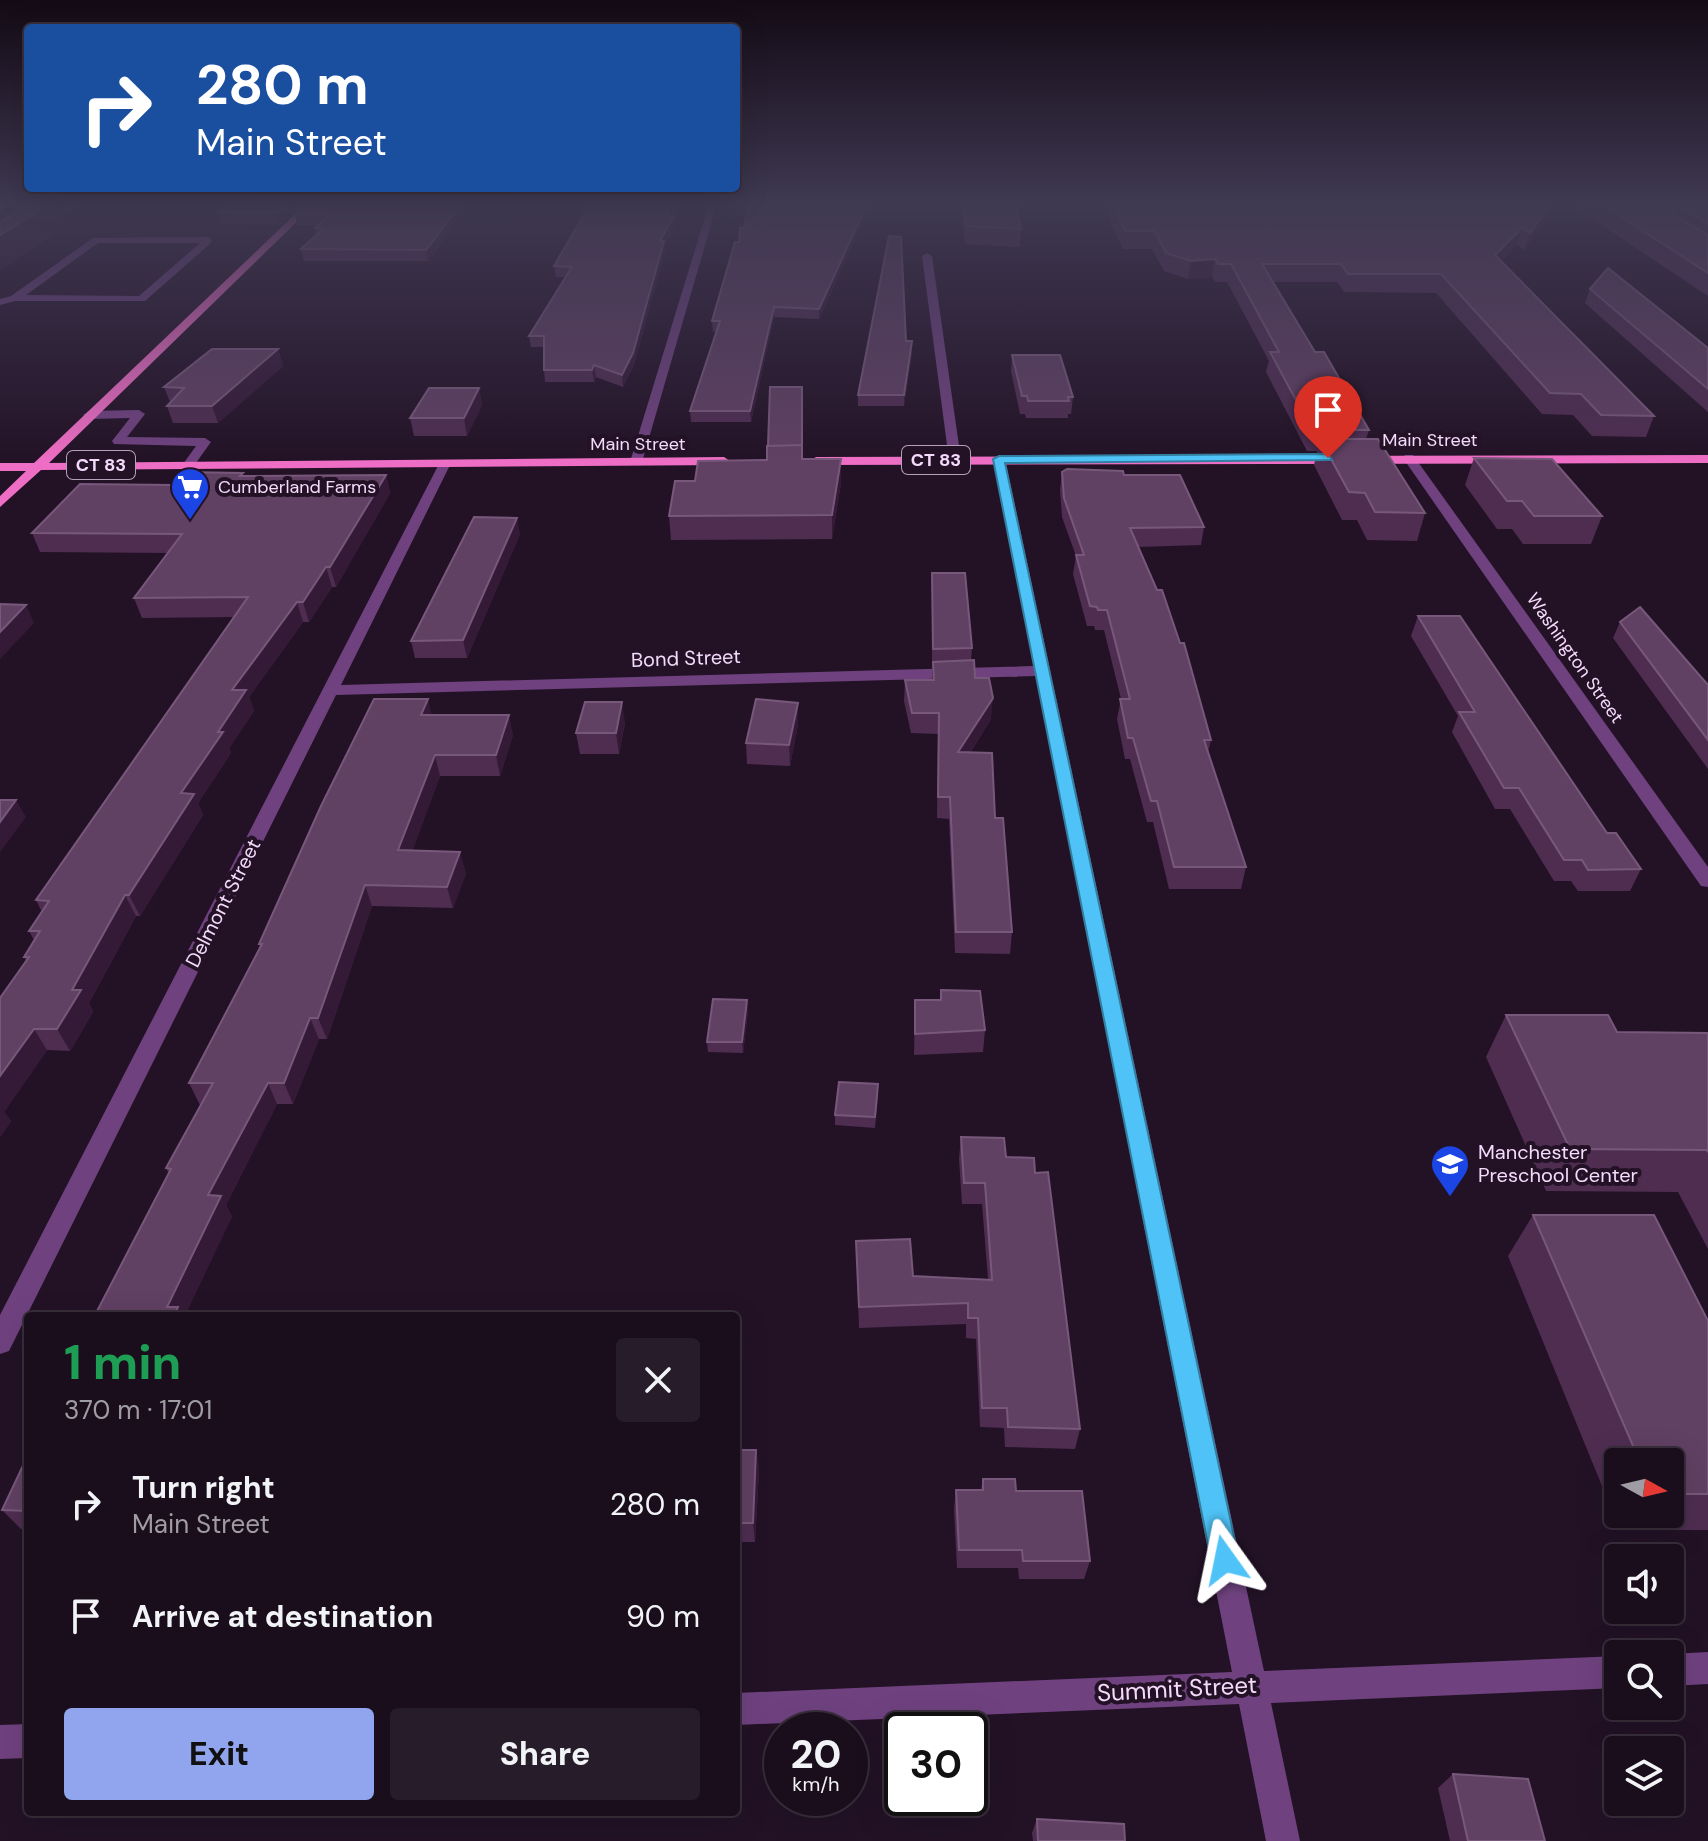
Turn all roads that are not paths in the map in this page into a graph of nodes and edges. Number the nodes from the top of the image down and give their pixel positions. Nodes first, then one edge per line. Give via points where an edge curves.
1 (26, 290) edge
2 (151, 290) edge
3 (221, 290) edge
4 (687, 290) edge
5 (932, 290) edge
6 (15, 298) junction
7 (0, 302) edge
8 (89, 415) junction
9 (1409, 458) junction
10 (999, 459) junction
11 (1708, 459) edge
12 (955, 460) junction
13 (746, 461) edge
14 (807, 461) edge
15 (636, 462) junction
16 (445, 463) junction
17 (189, 464) junction
18 (38, 466) junction
19 (0, 467) edge
20 (0, 503) edge
21 (1043, 671) junction
22 (330, 690) junction
23 (1708, 881) edge
24 (0, 1342) edge
25 (1708, 1668) edge
26 (1684, 1669) edge
27 (1604, 1672) edge
28 (1251, 1685) junction
29 (740, 1709) edge
30 (24, 1741) edge
31 (0, 1742) edge
32 (1283, 1841) edge

1 - 6 street
2 - 6 street via 141,299
3 - 8 main road
4 - 15 street
5 - 12 street
6 - 7 street
8 - 17 street via 139,414 118,441 205,442
8 - 18 main road
9 - 10 main road, Main Street / CT 83
9 - 11 main road, Main Street / CT 83
9 - 23 street, Washington Street
10 - 12 main road, Main Street / CT 83
10 - 21 street
12 - 14 main road, Main Street / CT 83
13 - 15 main road, Main Street / CT 83
15 - 16 main road, Main Street / CT 83
16 - 17 main road, Main Street / CT 83
16 - 22 street, Delmont Street
17 - 18 main road, Main Street / CT 83
18 - 19 main road, Main Street / CT 83
18 - 20 main road
21 - 22 street, Bond Street
21 - 28 street
22 - 24 street, Delmont Street
25 - 26 street
27 - 28 street, Summit Street
28 - 29 street, Summit Street
28 - 32 street
30 - 31 street

